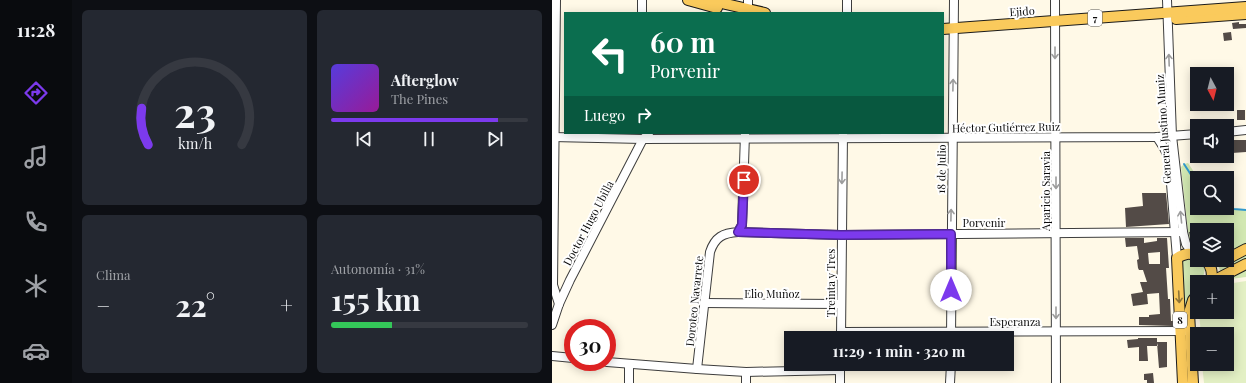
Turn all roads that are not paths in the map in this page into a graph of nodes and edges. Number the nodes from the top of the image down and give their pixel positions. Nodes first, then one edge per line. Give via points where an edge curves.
1 (556, 0) edge
2 (642, 0) edge
3 (688, 0) edge
4 (708, 0) edge
5 (847, 0) edge
6 (954, 0) edge
7 (1055, 0) edge
8 (1167, 0) edge
9 (1246, 6) edge
10 (749, 7) edge
11 (719, 8) edge
12 (642, 12) edge
13 (733, 12) edge
14 (762, 12) edge
15 (847, 12) edge
16 (1246, 14) edge
17 (1167, 16) junction
18 (1055, 24) junction
19 (944, 29) edge
20 (954, 31) junction
21 (944, 35) edge
22 (1246, 130) edge
23 (1234, 131) edge
24 (645, 135) edge
25 (1190, 135) edge
26 (745, 136) edge
27 (843, 136) edge
28 (1172, 136) junction
29 (553, 137) edge
30 (1056, 137) junction
31 (1157, 137) junction
32 (952, 138) junction
33 (738, 232) junction
34 (1178, 232) junction
35 (1056, 233) junction
36 (951, 234) junction
37 (841, 235) junction
38 (553, 245) edge
39 (1190, 249) edge
40 (1246, 249) edge
41 (1190, 254) edge
42 (1234, 255) edge
43 (1177, 258) junction
44 (1246, 264) edge
45 (1225, 275) edge
46 (558, 304) junction
47 (704, 304) junction
48 (841, 304) junction
49 (1190, 310) edge
50 (552, 325) edge
51 (841, 331) edge
52 (951, 331) edge
53 (1185, 331) junction
54 (1056, 332) junction
55 (1014, 333) edge
56 (552, 356) edge
57 (564, 357) edge
58 (616, 363) edge
59 (629, 364) junction
60 (698, 369) junction
61 (784, 370) edge
62 (840, 371) edge
63 (951, 371) edge
64 (746, 372) junction
65 (629, 383) edge
66 (746, 383) edge
67 (840, 383) edge
68 (950, 383) edge
69 (1056, 383) edge
70 (1183, 383) edge
71 (1192, 383) edge

1 - 29 street
2 - 12 street
3 - 11 main road
4 - 11 main road
5 - 15 street
6 - 20 street, 18 de Julio
7 - 18 street, Aparicio Saravia
8 - 17 street, General Justino Muniz
9 - 17 main road, Ejido / 7
10 - 11 main road
10 - 14 main road
11 - 13 main road
16 - 17 main road, Ejido / 7
17 - 18 main road, Ejido / 7
28 -> 17 street, General Justino Muniz
18 - 20 main road, Ejido / 7
18 -> 30 street, Aparicio Saravia
19 - 20 main road, Ejido / 7
20 - 21 main road, Ejido / 7
32 -> 20 street, 18 de Julio
22 - 23 street
24 - 26 street, Héctor Gutiérrez Ruiz
24 - 29 street, Héctor Gutiérrez Ruiz
24 - 46 street, Doctor Hugo Ubilla
25 - 28 street, Héctor Gutiérrez Ruiz
26 - 27 street, Héctor Gutiérrez Ruiz
26 - 33 street via 742,225
27 - 32 street, Héctor Gutiérrez Ruiz
27 -> 37 street, Treinta y Tres
28 - 31 street, Héctor Gutiérrez Ruiz
34 -> 28 street, General Justino Muniz
29 - 38 street
30 - 31 street, Héctor Gutiérrez Ruiz
30 - 32 street, Héctor Gutiérrez Ruiz
30 -> 35 street, Aparicio Saravia
31 - 34 street, General Justino Muniz via 1169,160
36 -> 32 street, 18 de Julio
33 - 37 street, Porvenir
33 - 47 street, Doroteo Navarrete via 726,233 712,246
34 - 35 street, Porvenir
34 - 39 street, General Justino Muniz
34 - 43 street, General Justino Muniz
35 - 36 street, Porvenir
35 -> 54 street, Aparicio Saravia
36 - 37 street, Porvenir
36 - 52 street, 18 de Julio
37 - 48 street, Treinta y Tres
38 - 46 street via 553,285
40 - 42 main road
41 - 43 main road via 1185,253
43 -> 53 main road, 8
44 - 45 main road
46 - 50 street, Doctor Hugo Ubilla
47 - 48 street, Elio Muñoz
47 - 60 street, Doroteo Navarrete
48 - 51 street, Treinta y Tres
49 - 53 main road, 8
53 - 54 street, Esperanza
53 - 70 main road, 8
53 - 71 main road, 8
54 - 55 street, Esperanza
54 - 69 street, Aparicio Saravia
56 - 57 street
58 - 59 street
59 - 60 street
59 - 65 street
60 - 64 street
61 - 64 street
62 - 67 street
63 - 68 street
64 - 66 street

